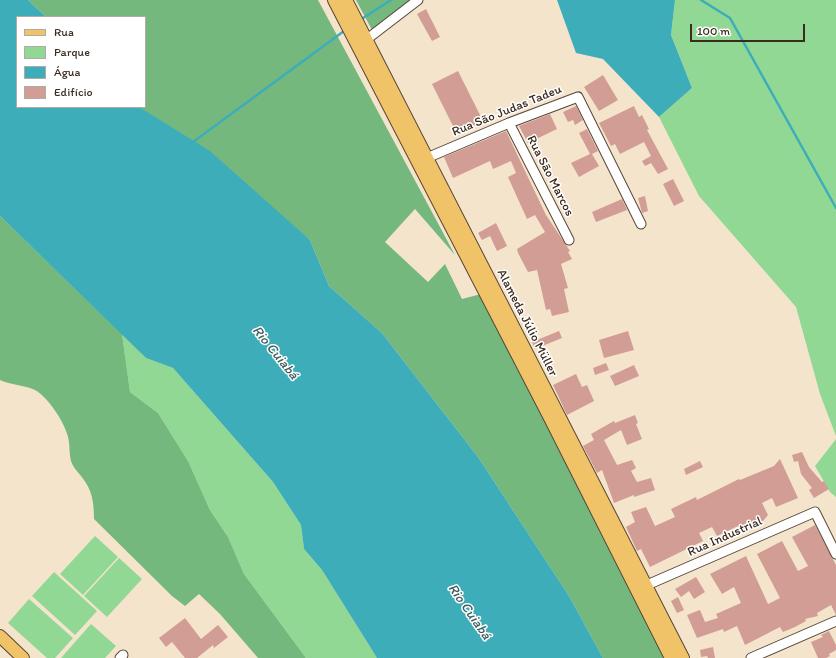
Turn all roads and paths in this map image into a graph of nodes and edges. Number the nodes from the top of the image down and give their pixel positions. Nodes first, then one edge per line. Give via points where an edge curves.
1 (334, 0) edge
2 (346, 0) edge
3 (418, 0) edge
4 (362, 43) junction
5 (509, 123) junction
6 (421, 160) junction
7 (641, 224) dead end
8 (569, 240) dead end
9 (836, 554) edge
10 (641, 588) junction
11 (835, 625) edge
12 (0, 636) edge
13 (18, 656) edge
14 (671, 658) edge
15 (683, 658) edge
16 (751, 658) edge

1 - 4 main road, Alameda Júlio Müller
2 - 4 main road, Alameda Júlio Müller
3 - 4 street
4 - 6 main road, Alameda Júlio Müller
5 - 6 street, Rua São Judas Tadeu
5 - 7 street, Rua São Judas Tadeu via 578,97
5 - 8 street, Rua São Marcos
6 - 10 main road, Alameda Júlio Müller via 469,238
9 - 10 street, Rua Industrial via 815,512
10 - 14 main road, Alameda Júlio Müller
10 - 15 main road, Alameda Júlio Müller
11 - 16 street
12 - 13 main road

